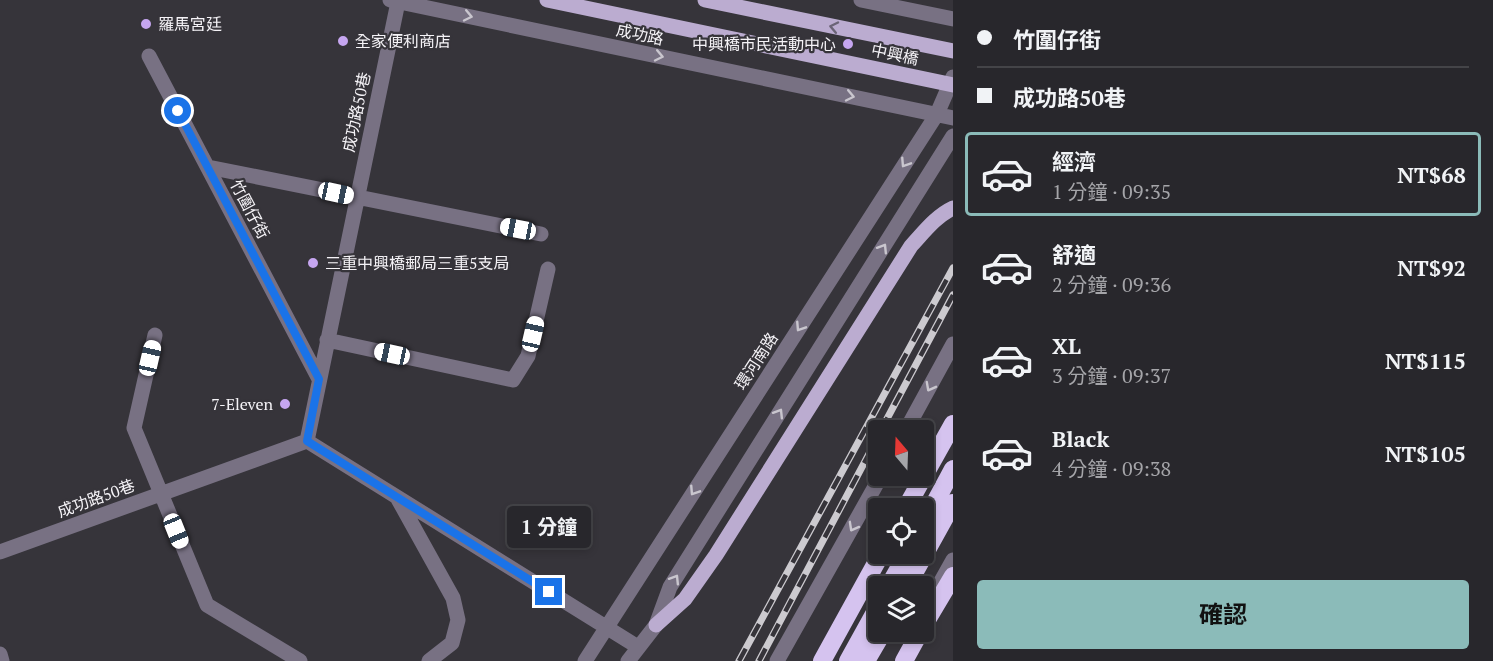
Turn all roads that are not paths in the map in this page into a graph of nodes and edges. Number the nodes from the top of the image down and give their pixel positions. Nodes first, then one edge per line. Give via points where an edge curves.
1 (547, 0) edge
2 (705, 0) edge
3 (861, 0) edge
4 (394, 1) edge
5 (953, 19) edge
6 (953, 51) edge
7 (149, 56) dead end
8 (953, 77) edge
9 (953, 85) edge
10 (937, 114) junction
11 (953, 118) edge
12 (953, 136) edge
13 (208, 167) junction
14 (357, 197) junction
15 (953, 208) edge
16 (541, 234) dead end
17 (548, 269) dead end
18 (155, 335) dead end
19 (327, 340) junction
20 (953, 344) edge
21 (319, 379) junction
22 (911, 420) edge
23 (953, 424) edge
24 (953, 440) edge
25 (307, 441) junction
26 (953, 469) edge
27 (875, 486) edge
28 (160, 494) junction
29 (397, 497) junction
30 (912, 498) edge
31 (912, 498) edge
32 (953, 503) edge
33 (934, 504) edge
34 (953, 514) edge
35 (0, 552) edge
36 (953, 560) edge
37 (875, 564) edge
38 (913, 576) edge
39 (919, 576) edge
40 (953, 576) edge
41 (934, 594) edge
42 (934, 608) edge
43 (656, 625) junction
44 (868, 625) edge
45 (606, 628) junction
46 (877, 642) edge
47 (885, 642) edge
48 (907, 642) edge
49 (914, 642) edge
50 (638, 647) junction
51 (0, 654) edge
52 (2, 661) edge
53 (300, 661) edge
54 (429, 661) edge
55 (585, 661) edge
56 (628, 661) edge
57 (777, 661) edge
58 (821, 661) edge
59 (848, 661) edge
60 (866, 661) edge
61 (875, 661) edge
62 (896, 661) edge
63 (904, 661) edge

1 - 9 main road, 中興橋, bridge
6 -> 2 main road, 中興橋
3 - 5 street
4 -> 10 street, 成功路
4 - 14 street, 成功路50巷
7 - 13 street, 竹圍仔街
8 - 10 street, 環河南路
10 - 11 street, 成功路
10 -> 45 street, 環河南路
43 -> 12 street via 670,586
13 - 14 street
13 - 21 street, 竹圍仔街
14 - 16 street
14 - 19 street, 成功路50巷
15 - 43 main road via 928,226 911,246 716,555 685,599
17 - 19 street via 528,356 513,380
18 - 28 street via 134,428
19 - 21 street, 成功路50巷
20 -> 22 street
21 - 25 street, 成功路50巷
23 - 30 highway, bridge
24 - 31 street via 938,450
25 - 28 street, 成功路50巷
25 - 29 street
26 - 33 highway
27 -> 57 street
28 - 35 street, 成功路50巷
28 - 53 street via 207,605
29 - 45 street
29 - 54 street via 453,598 458,620 452,643
32 - 38 highway
34 - 39 street
36 - 41 street
37 - 58 highway
40 - 42 highway
43 - 50 street
44 - 59 highway
45 - 50 street
45 - 55 street, 環河南路
46 - 60 highway
47 - 61 street
48 - 62 street
49 - 63 highway
50 - 56 street
51 - 52 street

